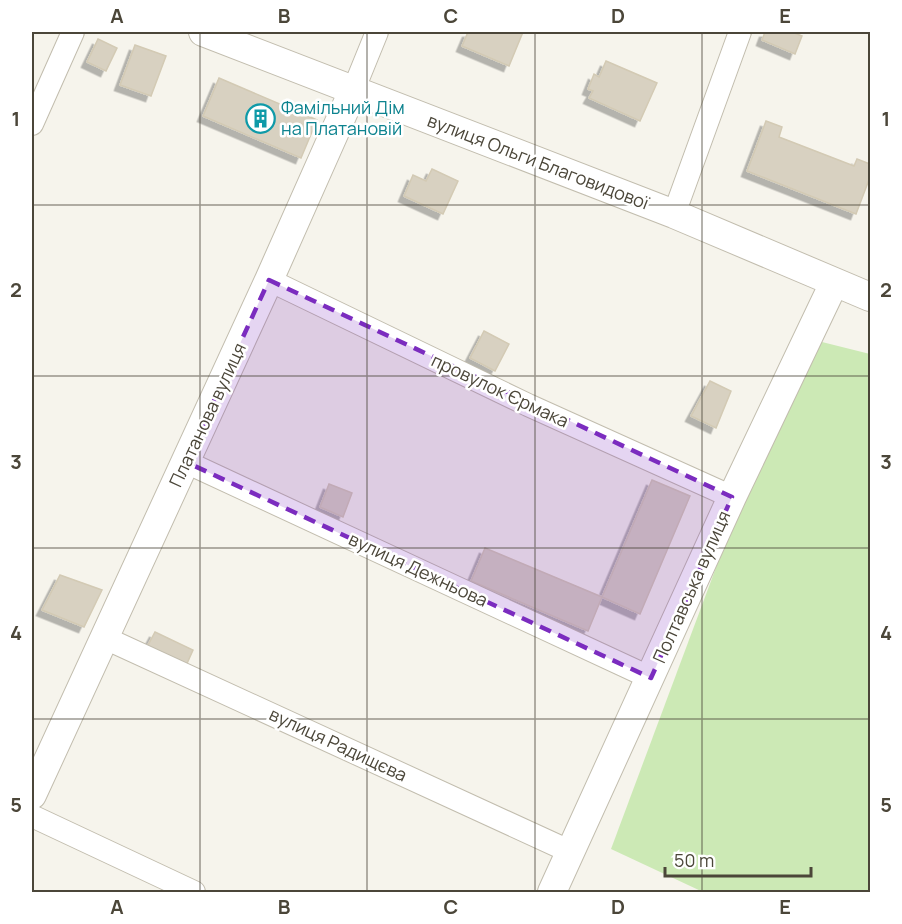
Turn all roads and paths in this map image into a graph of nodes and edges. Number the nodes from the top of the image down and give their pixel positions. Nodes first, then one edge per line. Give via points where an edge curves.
1 (73, 32) edge
2 (203, 32) edge
3 (377, 32) edge
4 (740, 32) edge
5 (353, 91) junction
6 (32, 124) edge
7 (674, 214) junction
8 (270, 280) junction
9 (834, 283) junction
10 (870, 297) edge
11 (186, 462) junction
12 (732, 497) junction
13 (105, 638) junction
14 (651, 678) junction
15 (32, 795) edge
16 (32, 816) edge
17 (571, 852) junction
18 (194, 892) edge
19 (552, 892) edge

1 - 6 street
2 - 5 street, вулиця Ольги Благовидової
3 - 5 street, Платанова вулиця
4 - 7 street
5 - 7 street, вулиця Ольги Благовидової
5 - 8 street, Платанова вулиця
7 - 9 street, вулиця Ольги Благовидової
8 - 11 street, Платанова вулиця
8 - 12 street, провулок Єрмака via 528,405
9 - 10 street, вулиця Ольги Благовидової
9 - 12 street, Полтавська вулиця
11 - 13 street, Платанова вулиця
11 - 14 street, вулиця Дежньова
12 - 14 street, Полтавська вулиця
13 - 15 street, Платанова вулиця
13 - 17 street, вулиця Радищєва
14 - 17 street, Полтавська вулиця
16 - 18 street
17 - 19 street, Полтавська вулиця

